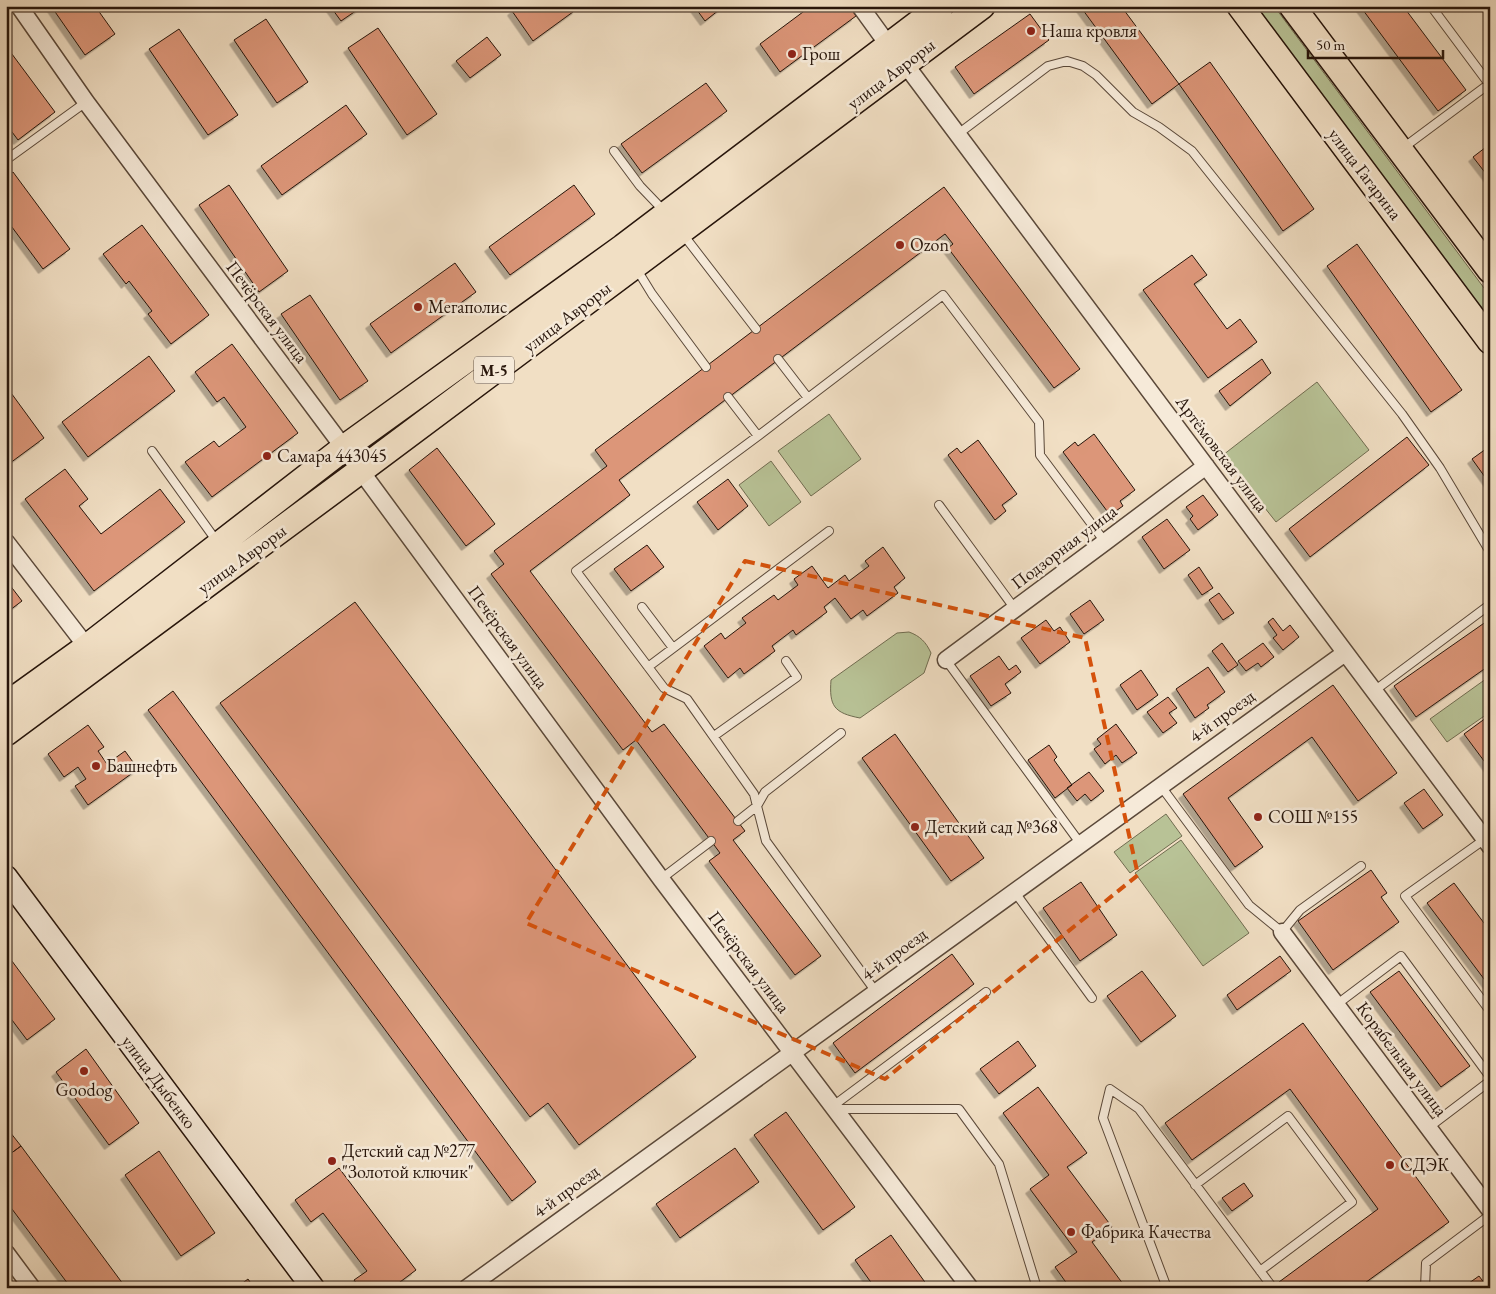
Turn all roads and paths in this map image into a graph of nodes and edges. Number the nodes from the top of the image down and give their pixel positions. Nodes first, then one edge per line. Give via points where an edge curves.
1 (19, 6) edge
2 (860, 6) edge
3 (941, 6) edge
4 (982, 6) edge
5 (1240, 6) edge
6 (1292, 6) edge
7 (1431, 6) edge
8 (897, 55) junction
9 (1489, 85) edge
10 (86, 102) junction
11 (958, 134) junction
12 (1400, 150) junction
13 (614, 151) dead end
14 (6, 160) edge
15 (674, 223) junction
16 (634, 266) junction
17 (1490, 270) edge
18 (756, 329) dead end
19 (1490, 341) edge
20 (778, 359) dead end
21 (706, 367) dead end
22 (728, 397) dead end
23 (808, 398) junction
24 (758, 436) junction
25 (344, 448) junction
26 (152, 451) dead end
27 (1206, 466) junction
28 (360, 471) junction
29 (939, 504) dead end
30 (829, 531) dead end
31 (6, 542) edge
32 (1105, 542) junction
33 (220, 544) junction
34 (1490, 552) edge
35 (1490, 602) edge
36 (642, 607) dead end
37 (1015, 609) junction
38 (87, 647) junction
39 (673, 648) junction
40 (1346, 653) junction
41 (946, 660) joint
42 (786, 661) dead end
43 (648, 667) junction
44 (1374, 691) junction
45 (6, 705) edge
46 (6, 733) edge
47 (841, 733) dead end
48 (714, 736) junction
49 (1160, 785) junction
50 (757, 806) junction
51 (738, 821) dead end
52 (711, 841) dead end
53 (1487, 842) edge
54 (1080, 843) junction
55 (1361, 866) dead end
56 (6, 877) edge
57 (661, 879) junction
58 (1014, 891) junction
59 (1282, 932) junction
60 (876, 992) junction
61 (986, 992) dead end
62 (1092, 998) dead end
63 (1336, 1005) junction
64 (1490, 1011) edge
65 (792, 1053) junction
66 (1490, 1077) edge
67 (1490, 1082) edge
68 (834, 1108) junction
69 (1428, 1128) junction
70 (1195, 1185) junction
71 (1490, 1210) edge
72 (1490, 1216) edge
73 (6, 1253) edge
74 (1260, 1271) junction
75 (32, 1288) edge
76 (312, 1288) edge
77 (467, 1288) edge
78 (970, 1288) edge
79 (1037, 1288) edge
80 (1167, 1288) edge
81 (1274, 1288) edge
82 (1425, 1288) edge

1 - 10 street, Печёрская улица
2 - 8 street
3 - 8 main road, улица Авроры / М-5
4 - 8 main road, улица Авроры / М-5
5 - 19 main road, улица Гагарина
6 - 12 main road
7 - 9 lane
8 - 11 street, Артёмовская улица
8 - 15 main road, улица Авроры / М-5
9 - 12 lane
10 - 14 lane
10 - 25 street, Печёрская улица
11 - 27 street, Артёмовская улица
11 - 34 lane via 1048,66 1067,61 1096,75 1133,112 1192,151 1402,414 1440,468
12 - 17 main road
13 - 15 lane
15 - 16 main road, улица Авроры / М-5
15 - 18 lane
15 - 25 main road, улица Авроры / М-5
16 - 21 lane
16 - 28 main road, улица Авроры / М-5
20 - 23 lane
22 - 24 lane
23 - 24 lane
23 - 32 lane via 943,295 1040,422 1040,455
24 - 43 lane via 576,571
25 - 28 street, Печёрская улица
25 - 33 main road, улица Авроры / М-5
26 - 33 lane
27 - 32 street, Подзорная улица
27 - 40 street, Артёмовская улица
28 - 46 main road, улица Авроры / М-5
28 - 57 street, Печёрская улица
29 - 37 lane
30 - 39 lane
31 - 38 street
32 - 37 street, Подзорная улица
33 - 38 main road, улица Авроры / М-5
35 - 44 lane
36 - 39 lane
37 - 41 street, Подзорная улица
38 - 45 main road, улица Авроры / М-5
39 - 43 lane
40 - 44 street, Артёмовская улица
40 - 49 street, 4-й проезд
41 - 54 lane
42 - 48 lane via 797,677
43 - 48 lane via 664,688 687,699
44 - 53 street, Артёмовская улица
47 - 50 lane via 766,792
48 - 50 lane via 754,794
49 - 54 street, 4-й проезд
49 - 59 lane via 1249,905
50 - 51 lane
50 - 60 lane via 766,841
52 - 57 lane
53 - 64 lane via 1405,896
54 - 58 street, 4-й проезд
55 - 59 lane via 1300,910
56 - 76 main road, улица Дыбенко
57 - 65 street, Печёрская улица
58 - 60 street, 4-й проезд
58 - 62 lane
59 - 63 street, Корабельная улица
60 - 65 street, 4-й проезд
61 - 68 lane
63 - 66 lane via 1400,956
63 - 69 street, Корабельная улица
65 - 68 street, Печёрская улица
65 - 77 street, 4-й проезд
67 - 69 lane
68 - 78 street, Печёрская улица
68 - 79 lane via 959,1109 999,1164
69 - 71 street, Корабельная улица
70 - 74 lane
70 - 74 lane via 1288,1116 1352,1202
70 - 80 lane via 1138,1109 1110,1090 1103,1118
72 - 82 lane via 1426,1263
73 - 75 street
74 - 81 lane

